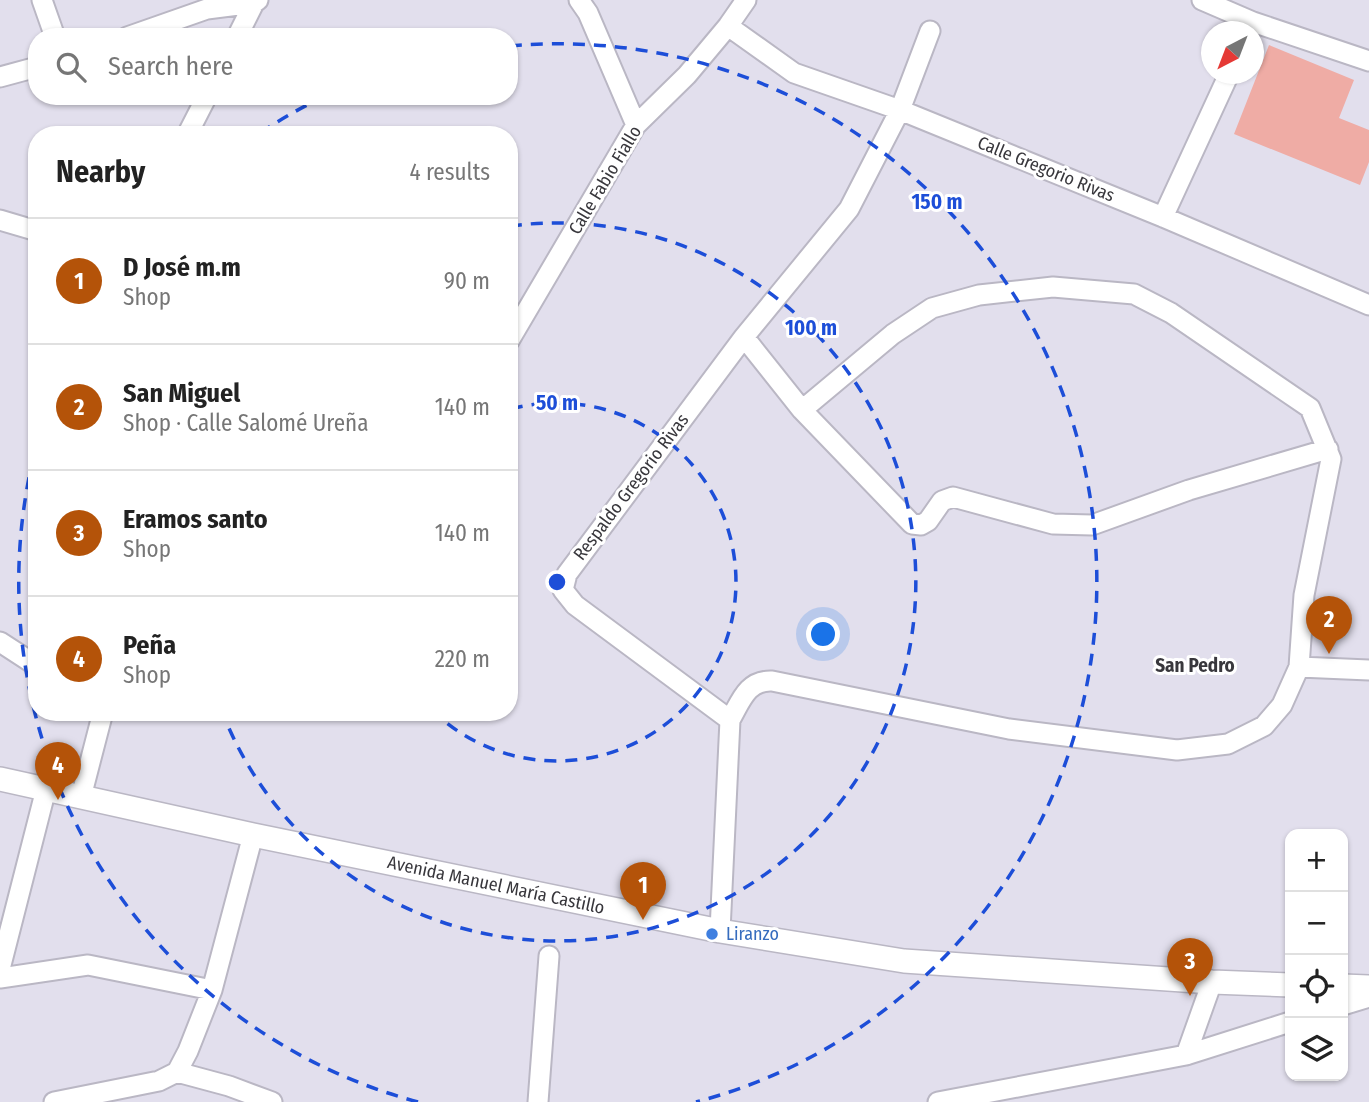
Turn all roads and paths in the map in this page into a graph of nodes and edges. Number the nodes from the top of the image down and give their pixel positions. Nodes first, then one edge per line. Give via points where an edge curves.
1 (42, 0) edge
2 (579, 0) edge
3 (746, 0) edge
4 (1202, 0) edge
5 (256, 1) edge
6 (202, 5) edge
7 (1240, 21) edge
8 (728, 26) junction
9 (52, 28) edge
10 (148, 28) edge
11 (242, 28) edge
12 (930, 31) dead end
13 (1264, 31) edge
14 (1369, 61) edge
15 (28, 69) edge
16 (0, 77) edge
17 (1224, 84) edge
18 (202, 105) edge
19 (900, 110) junction
20 (636, 125) junction
21 (192, 126) edge
22 (1163, 217) junction
23 (0, 220) edge
24 (28, 228) edge
25 (1369, 305) edge
26 (518, 326) edge
27 (744, 337) junction
28 (802, 410) junction
29 (1328, 449) junction
30 (0, 642) edge
31 (28, 660) edge
32 (1299, 667) junction
33 (1369, 670) edge
34 (730, 720) junction
35 (101, 721) edge
36 (0, 779) edge
37 (47, 789) junction
38 (81, 797) junction
39 (253, 835) junction
40 (720, 931) junction
41 (549, 956) dead end
42 (0, 969) edge
43 (0, 978) edge
44 (1212, 982) junction
45 (1285, 985) edge
46 (1348, 986) edge
47 (1369, 987) edge
48 (212, 990) junction
49 (1369, 997) edge
50 (1348, 1003) edge
51 (1285, 1024) edge
52 (1186, 1055) junction
53 (177, 1072) junction
54 (54, 1102) edge
55 (272, 1102) edge
56 (538, 1102) edge
57 (938, 1102) edge

1 - 9 street
2 - 20 street
3 - 8 street, Calle Fabio Fiallo
4 - 7 street
5 - 6 street
5 - 11 street
6 - 10 street
8 - 19 street, Calle Gregorio Rivas via 794,73
8 - 20 street, Calle Fabio Fiallo
12 - 19 street, Respaldo Gregorio Rivas
13 - 14 street
15 - 16 street
17 - 22 street
18 - 21 street
19 - 22 street, Calle Gregorio Rivas
19 - 27 street, Respaldo Gregorio Rivas via 849,209
20 - 26 street, Calle Fabio Fiallo
22 - 25 street, Calle Gregorio Rivas
23 - 24 street
27 - 28 street
27 - 34 street, Respaldo Gregorio Rivas via 567,574 563,590 575,606
28 - 29 street via 912,524 921,525 953,497 1053,524 1092,525 1189,490
28 - 29 street via 892,334 932,308 979,295 1053,286 1134,294 1171,313 1310,408
29 - 32 street via 1331,459 1304,594
30 - 31 street
32 - 33 street
32 - 34 street via 1282,705 1264,726 1228,744 1177,750 1009,729 772,681 749,688
34 - 40 street
35 - 38 street
36 - 37 street, Avenida Manuel María Castillo
37 - 38 street, Avenida Manuel María Castillo
37 - 42 street
38 - 39 street, Avenida Manuel María Castillo
39 - 40 street, Avenida Manuel María Castillo
39 - 48 street
40 - 44 street, Avenida Manuel María Castillo via 905,961
41 - 56 street
43 - 48 street via 88,965
44 - 45 street, Avenida Manuel María Castillo
44 - 52 street
46 - 47 street
48 - 53 street
49 - 50 street
51 - 52 street
52 - 57 street
53 - 54 street via 159,1082
53 - 55 street

